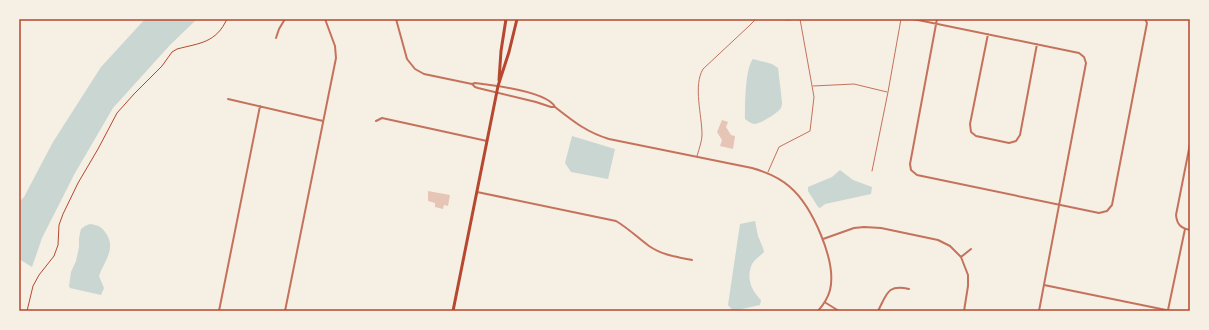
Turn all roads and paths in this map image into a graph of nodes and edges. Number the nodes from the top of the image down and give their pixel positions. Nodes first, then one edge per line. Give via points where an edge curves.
1 (227, 19) edge
2 (285, 19) edge
3 (325, 19) edge
4 (396, 19) edge
5 (506, 19) edge
6 (517, 19) edge
7 (756, 19) edge
8 (779, 19) edge
9 (797, 19) edge
10 (800, 19) edge
11 (901, 19) edge
12 (913, 19) edge
13 (938, 19) edge
14 (1145, 19) edge
15 (936, 24) junction
16 (988, 34) junction
17 (276, 38) dead end
18 (1037, 44) junction
19 (472, 84) junction
20 (498, 86) junction
21 (813, 86) junction
22 (888, 92) junction
23 (497, 93) junction
24 (228, 99) dead end
25 (260, 106) junction
26 (555, 107) junction
27 (324, 121) junction
28 (376, 121) dead end
29 (487, 141) junction
30 (1190, 144) edge
31 (697, 157) junction
32 (1187, 161) junction
33 (1190, 162) edge
34 (872, 171) dead end
35 (767, 172) junction
36 (477, 192) junction
37 (1060, 204) junction
38 (1185, 229) junction
39 (1190, 230) edge
40 (823, 240) junction
41 (971, 250) dead end
42 (961, 257) junction
43 (692, 260) dead end
44 (1044, 285) junction
45 (909, 289) dead end
46 (826, 302) junction
47 (27, 311) edge
48 (219, 311) edge
49 (285, 311) edge
50 (454, 311) edge
51 (818, 311) edge
52 (839, 311) edge
53 (878, 311) edge
54 (964, 311) edge
55 (1039, 311) edge
56 (1169, 311) edge

1 - 47 path via 223,27 207,42 172,52 117,114 63,214 54,256 33,286
2 - 17 street
3 - 27 street via 335,46 336,58
4 - 19 street via 407,59 415,69 424,74
5 - 20 main road
6 - 20 main road
7 - 31 lane via 703,69 699,76 702,136
8 - 9 lane
10 - 21 lane
11 - 22 lane
12 - 15 street
13 - 15 street
14 - 37 street via 1147,23 1112,205 1107,211 1099,213
15 - 16 street
15 - 37 street via 911,170 917,175
16 - 18 street
16 - 18 street via 970,124 971,132 976,136 1009,143 1016,141 1020,135
18 - 37 street via 1079,53 1086,63
19 - 20 street
19 - 23 street via 474,87
20 - 23 main road
20 - 26 street via 545,98
21 - 22 lane via 854,84
21 - 35 lane via 810,131 779,147
22 - 34 lane
23 - 26 street
23 - 29 main road
24 - 25 street
25 - 27 street
25 - 48 street
26 - 31 street via 583,128 609,140
27 - 49 street
28 - 29 street via 382,118
29 - 36 main road
30 - 32 street
31 - 35 street
32 - 33 street
32 - 38 street via 1176,215 1180,227
35 - 40 street via 791,188 801,200
36 - 43 street via 616,221 658,251
36 - 50 main road
37 - 44 street
38 - 39 street
38 - 56 street
40 - 42 street via 854,228 881,228 938,240 950,246
40 - 46 street via 831,279
41 - 42 street
42 - 54 street via 968,274
44 - 55 street
44 - 56 street
45 - 53 street via 892,288
46 - 51 street
46 - 52 street

